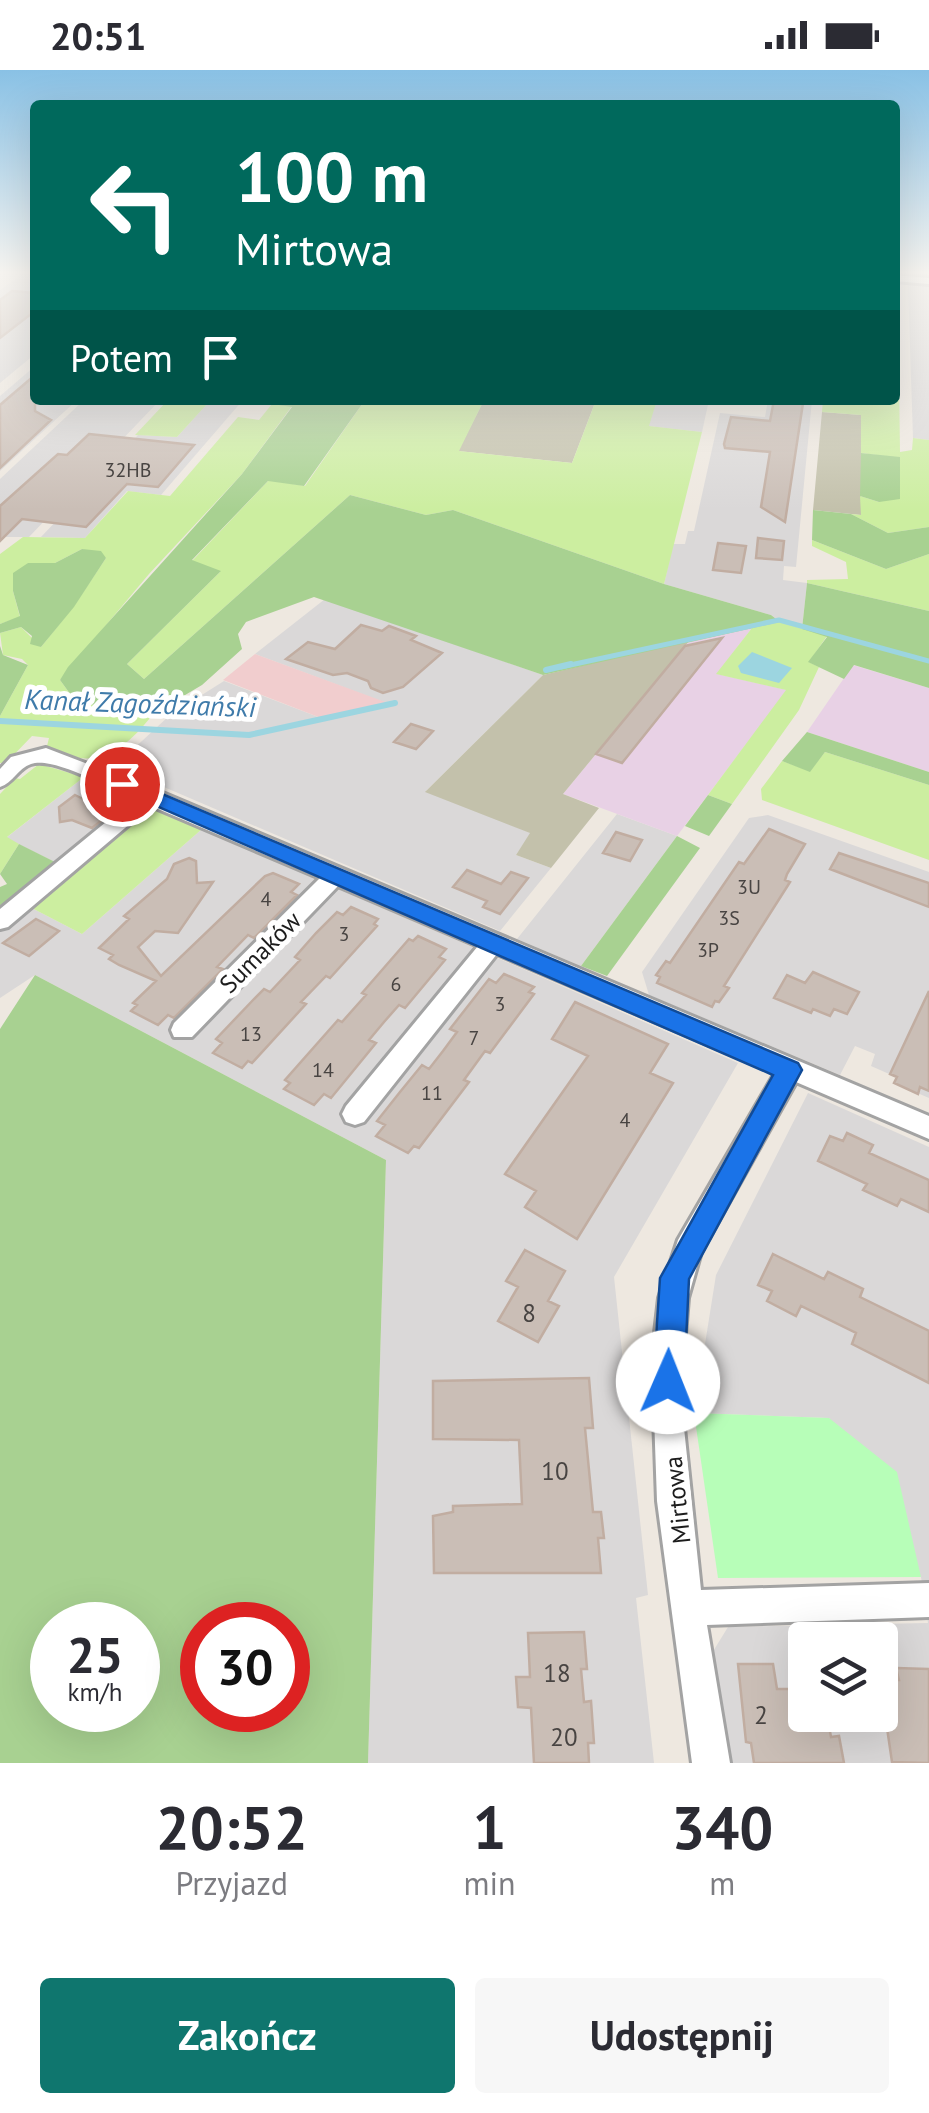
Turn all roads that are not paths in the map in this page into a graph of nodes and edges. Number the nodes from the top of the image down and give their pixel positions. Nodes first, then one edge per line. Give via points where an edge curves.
1 (0, 781) edge
2 (151, 796) junction
3 (336, 875) junction
4 (0, 921) edge
5 (494, 942) junction
6 (183, 1030) dead end
7 (789, 1070) junction
8 (355, 1114) dead end
9 (929, 1128) edge
10 (929, 1600) edge
11 (688, 1608) junction
12 (711, 1763) edge

1 - 2 street via 28,756 46,754
2 - 3 street
2 - 4 street
3 - 5 street
3 - 6 street, Sumaków
5 - 7 street
5 - 8 street
7 - 9 street
7 - 11 street, Mirtowa via 675,1278 668,1408
10 - 11 street
11 - 12 street, Mirtowa

